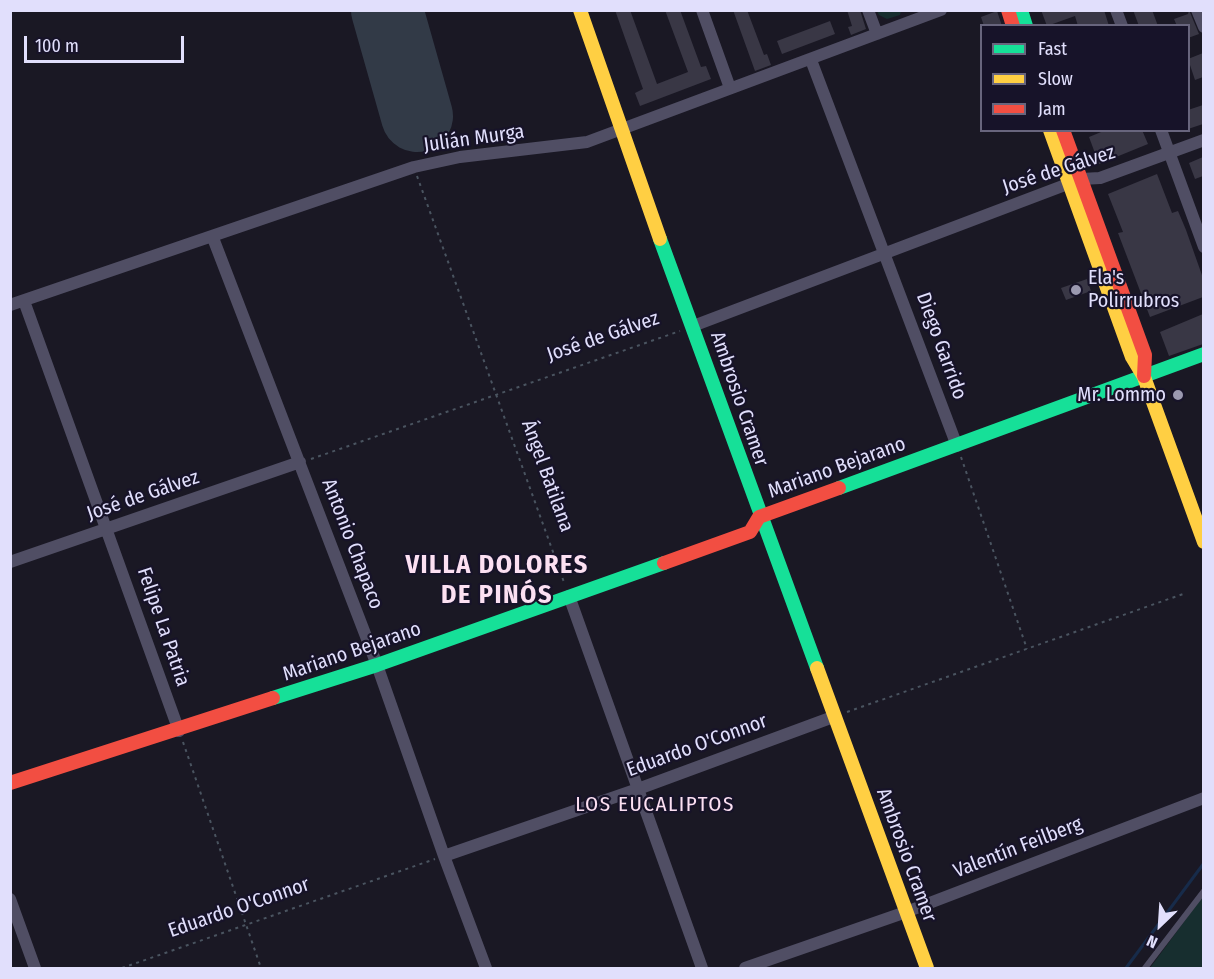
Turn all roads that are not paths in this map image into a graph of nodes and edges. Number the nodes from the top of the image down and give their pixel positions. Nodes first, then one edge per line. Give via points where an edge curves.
1 (580, 10) edge
2 (702, 10) edge
3 (868, 10) edge
4 (941, 10) edge
5 (1197, 10) edge
6 (917, 14) edge
7 (1203, 27) edge
8 (877, 34) junction
9 (811, 60) junction
10 (730, 88) junction
11 (620, 130) junction
12 (1051, 132) edge
13 (1063, 132) edge
14 (1162, 132) edge
15 (1203, 140) edge
16 (1169, 153) junction
17 (1075, 182) junction
18 (213, 238) junction
19 (1203, 247) edge
20 (886, 254) junction
21 (24, 301) junction
22 (10, 305) edge
23 (693, 326) junction
24 (1203, 354) edge
25 (1144, 377) junction
26 (957, 446) junction
27 (300, 462) junction
28 (759, 517) junction
29 (108, 529) junction
30 (1203, 542) edge
31 (10, 562) edge
32 (569, 597) junction
33 (377, 665) junction
34 (833, 717) junction
35 (179, 730) junction
36 (10, 783) edge
37 (638, 789) junction
38 (1203, 798) edge
39 (444, 856) junction
40 (1203, 891) edge
41 (10, 900) edge
42 (906, 912) junction
43 (35, 969) edge
44 (486, 969) edge
45 (702, 969) edge
46 (745, 969) edge
47 (927, 969) edge
48 (1145, 969) edge

1 - 11 street, Ambrosio Cramer via 616,108
2 - 10 street
3 - 8 street
4 - 6 street, Julián Murga
5 - 7 street
6 - 8 street, Julián Murga
8 - 9 street, Julián Murga
9 - 10 street, Julián Murga
9 - 20 street, Diego Garrido
10 - 11 street, Julián Murga
11 - 18 street, Julián Murga via 572,146 460,157 414,167
11 - 23 street, Ambrosio Cramer
12 - 17 street
13 - 17 street
14 - 16 street
15 - 16 street, José de Gálvez
16 - 17 street, José de Gálvez via 1100,178
16 - 19 street
17 - 20 street, José de Gálvez
17 - 25 street via 1132,357
18 - 21 street, Julián Murga
18 - 27 street, Antonio Chapaco
20 - 23 street, José de Gálvez
20 - 26 street, Diego Garrido
21 - 22 street, Julián Murga
21 - 29 street, Felipe La Patria
23 - 28 street, Ambrosio Cramer
24 - 25 street, Mariano Bejarano
25 - 26 street, Mariano Bejarano
25 - 30 street
26 - 28 street, Mariano Bejarano
27 - 29 street, José de Gálvez
27 - 33 street, Antonio Chapaco
28 - 32 street, Mariano Bejarano via 750,532
28 - 34 street, Ambrosio Cramer
29 - 31 street, José de Gálvez
29 - 35 street, Felipe La Patria
32 - 33 street, Mariano Bejarano
32 - 37 street
33 - 35 street, Mariano Bejarano
33 - 39 street, Antonio Chapaco
34 - 37 street, Eduardo O'Connor
34 - 42 street, Ambrosio Cramer
35 - 36 street, Mariano Bejarano
37 - 39 street, Eduardo O'Connor
37 - 45 street
38 - 42 street, Valentín Feilberg
39 - 44 street, Antonio Chapaco
40 - 48 lane
41 - 43 street
42 - 46 street, Valentín Feilberg
42 - 47 street, Ambrosio Cramer

